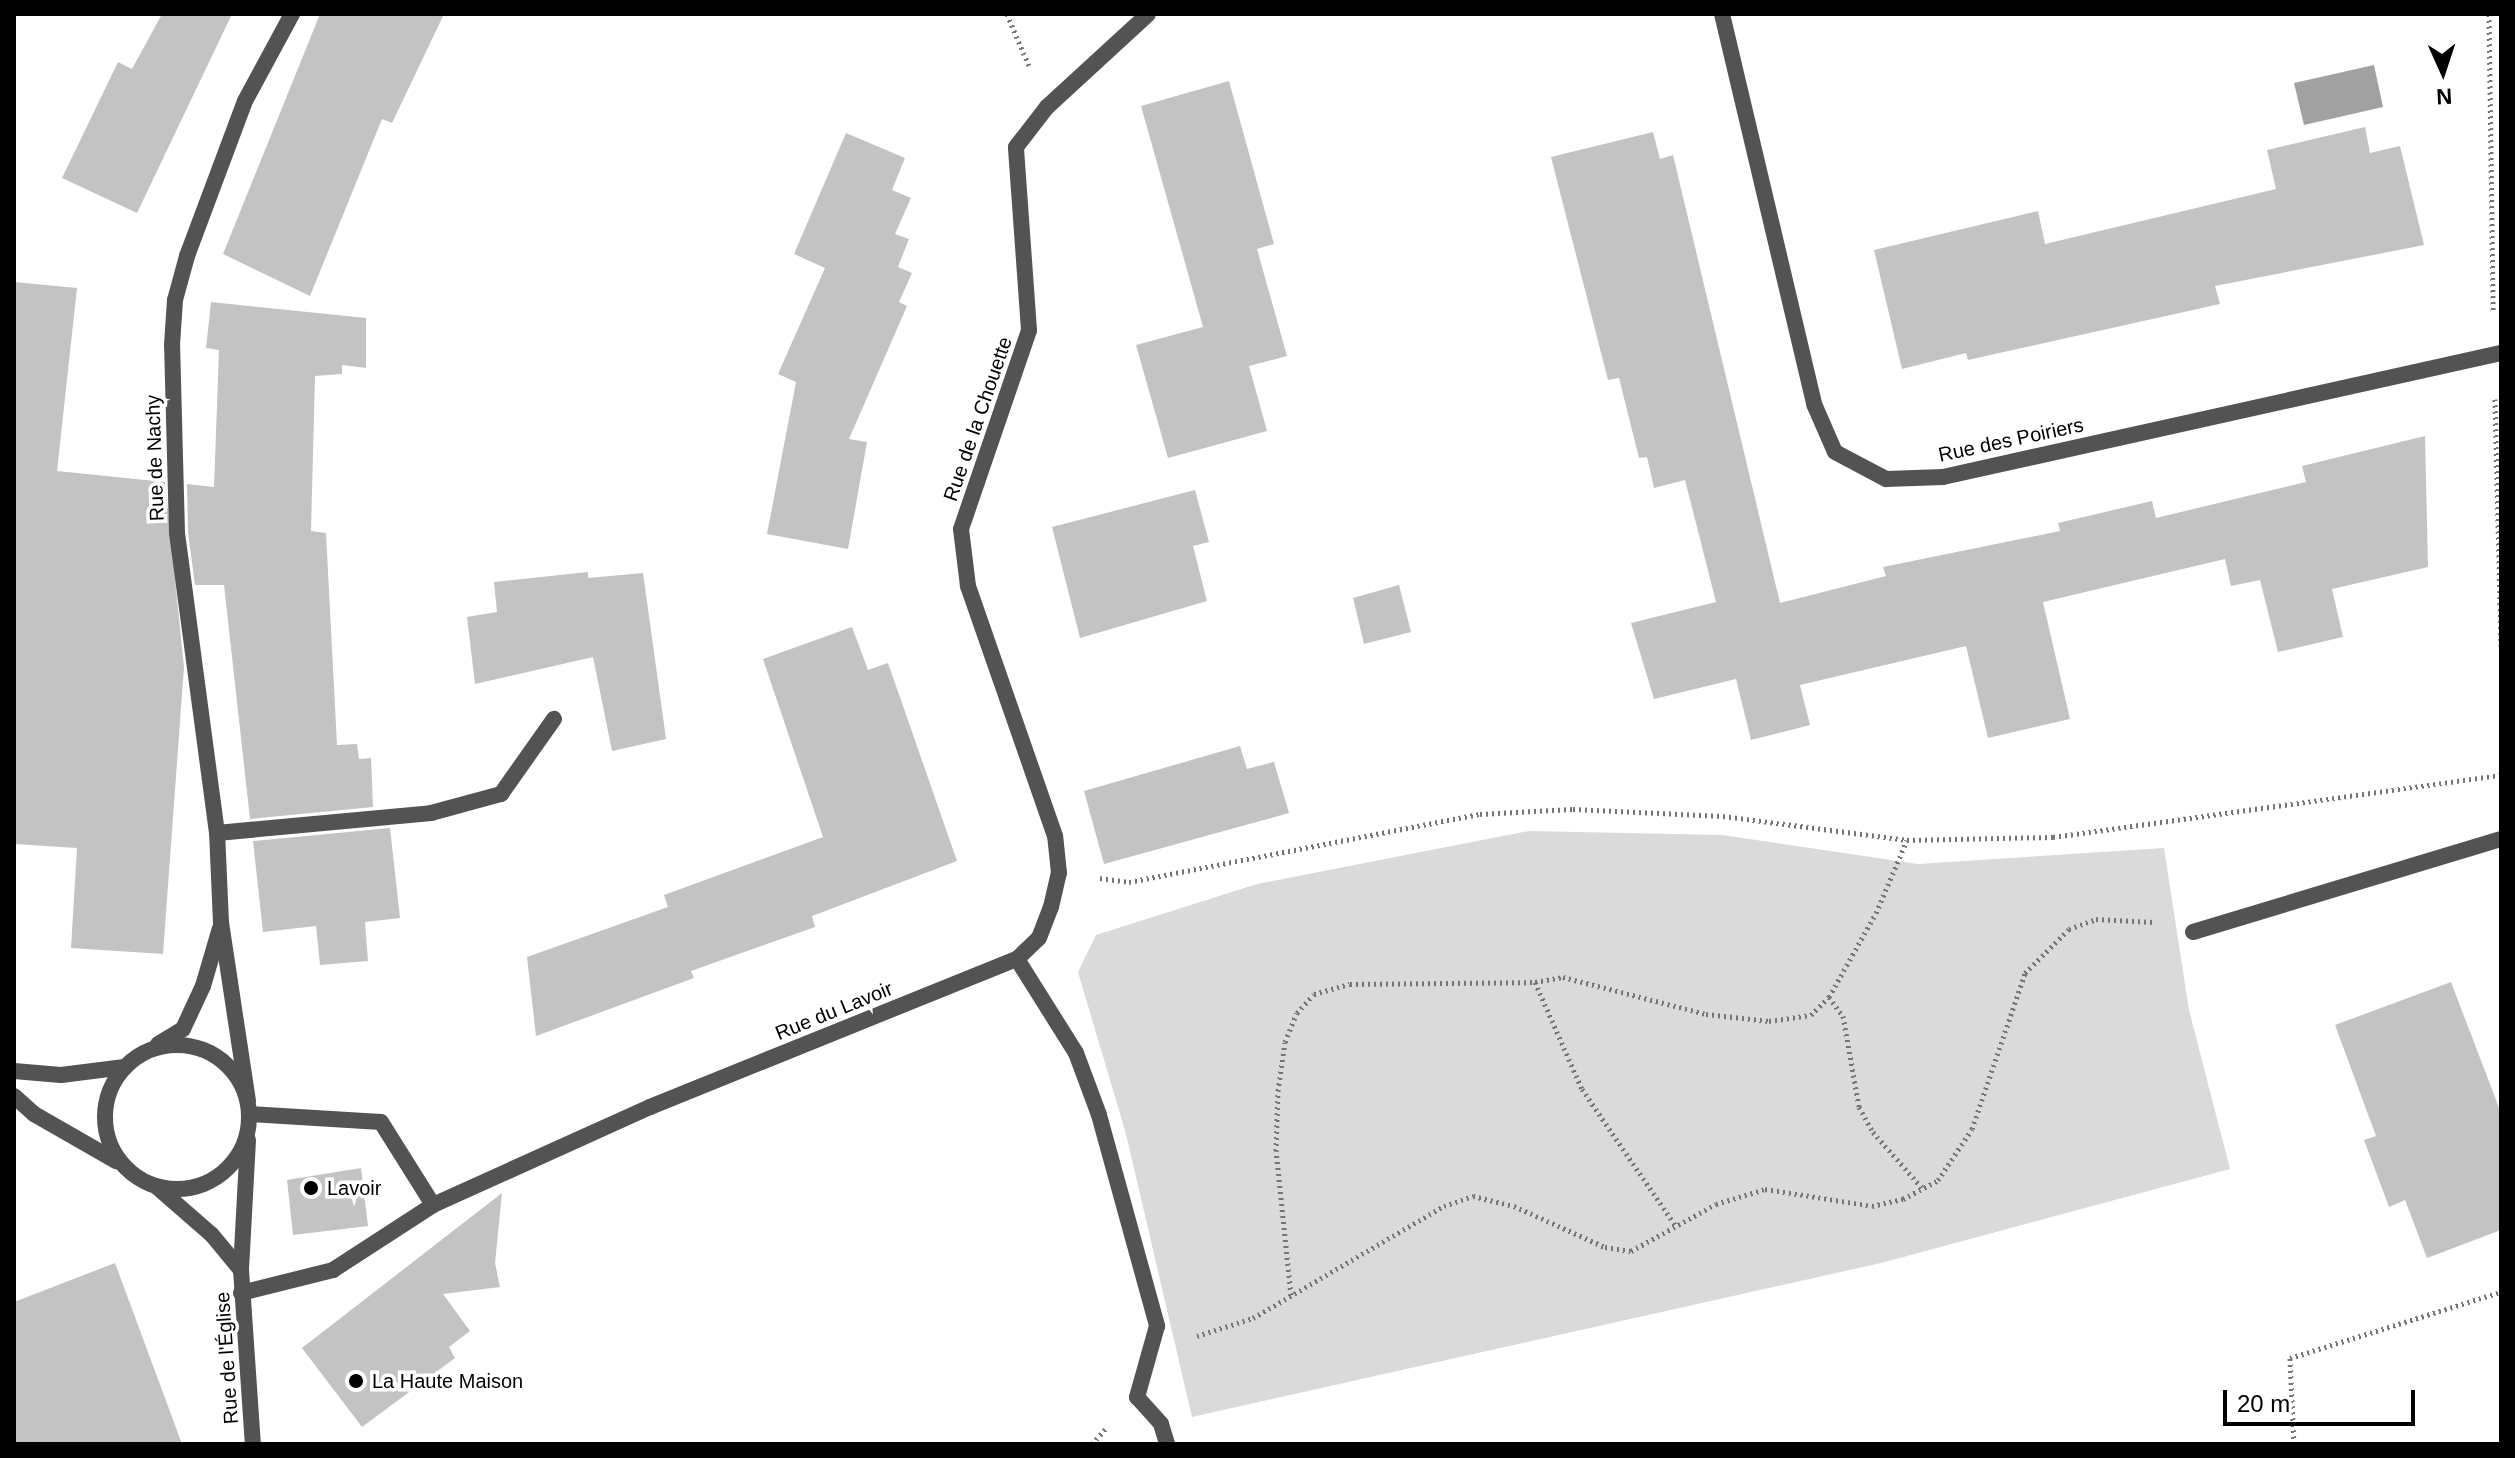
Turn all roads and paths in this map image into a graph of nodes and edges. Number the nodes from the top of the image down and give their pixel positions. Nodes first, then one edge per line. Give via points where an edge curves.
1 (292, 14) edge
2 (1007, 14) edge
3 (1148, 14) edge
4 (1722, 14) edge
5 (1047, 107) junction
6 (2501, 353) edge
7 (554, 719) dead end
8 (2501, 775) edge
9 (217, 833) junction
10 (2501, 839) edge
11 (1907, 840) junction
12 (1059, 873) junction
13 (221, 923) junction
14 (2193, 932) joint
15 (1017, 959) junction
16 (1535, 982) junction
17 (1829, 997) junction
18 (152, 1048) junction
19 (124, 1067) junction
20 (14, 1071) edge
21 (14, 1096) edge
22 (249, 1108) junction
23 (248, 1135) junction
24 (121, 1164) junction
25 (157, 1187) junction
26 (1922, 1188) junction
27 (433, 1205) junction
28 (1677, 1228) junction
29 (241, 1270) junction
30 (2501, 1292) edge
31 (241, 1293) junction
32 (1291, 1295) junction
33 (1157, 1326) junction
34 (253, 1444) edge
35 (1167, 1444) edge
36 (2294, 1444) edge

1 - 9 street, Rue de Nachy via 245,101 175,300 177,533
2 - 5 path
3 - 5 street, Rue de la Chouette
4 - 6 street, Rue des Poiriers via 1814,404 1835,452 1886,479 1943,477
5 - 12 street, Rue de la Chouette via 1016,147 1029,330 961,529 968,586 1046,800
7 - 9 street via 501,794 431,813
8 - 11 path via 2053,837
9 - 13 street, Rue de Nachy
10 - 14 street
11 - 12 path via 1723,816 1573,809 1480,814 1129,882
11 - 17 path via 1876,913
12 - 15 street, Rue de la Chouette via 1039,938
13 - 18 street, Rue de Nachy via 203,986 183,1029
13 - 22 street, Rue de Nachy
14 - 26 path via 2145,920 2096,919 2069,929 2025,973 1972,1129 1945,1171
15 - 27 street, Rue du Lavoir via 650,1107
15 - 33 street via 1076,1053 1099,1115
16 - 17 path via 1563,977 1706,1014 1769,1021 1811,1015
16 - 28 path via 1582,1089
16 - 32 path via 1350,984 1314,994 1297,1013 1285,1042 1276,1151
17 - 26 path via 1843,1016 1859,1107 1873,1132
18 - 19 street
18 - 22 street via 200,1048 222,1060 239,1078
19 - 20 street via 61,1075
19 - 24 street via 105,1103 109,1145
21 - 24 street via 34,1114
22 - 23 street
22 - 27 street via 381,1122
23 - 25 street via 223,1173 203,1185
23 - 29 street, Rue de l'Église
24 - 25 street
25 - 29 street, Rue de l'Église via 212,1235
26 - 28 path via 1872,1206 1765,1189 1716,1204
27 - 31 street, Rue du Lavoir via 333,1270
28 - 32 path via 1631,1251 1605,1247 1514,1206 1473,1196 1444,1206
29 - 31 street, Rue de l'Église
30 - 36 path via 2290,1358
31 - 34 street, Rue de l'Église
32 - 33 path via 1253,1318 1181,1340
33 - 35 street via 1137,1397 1161,1424

